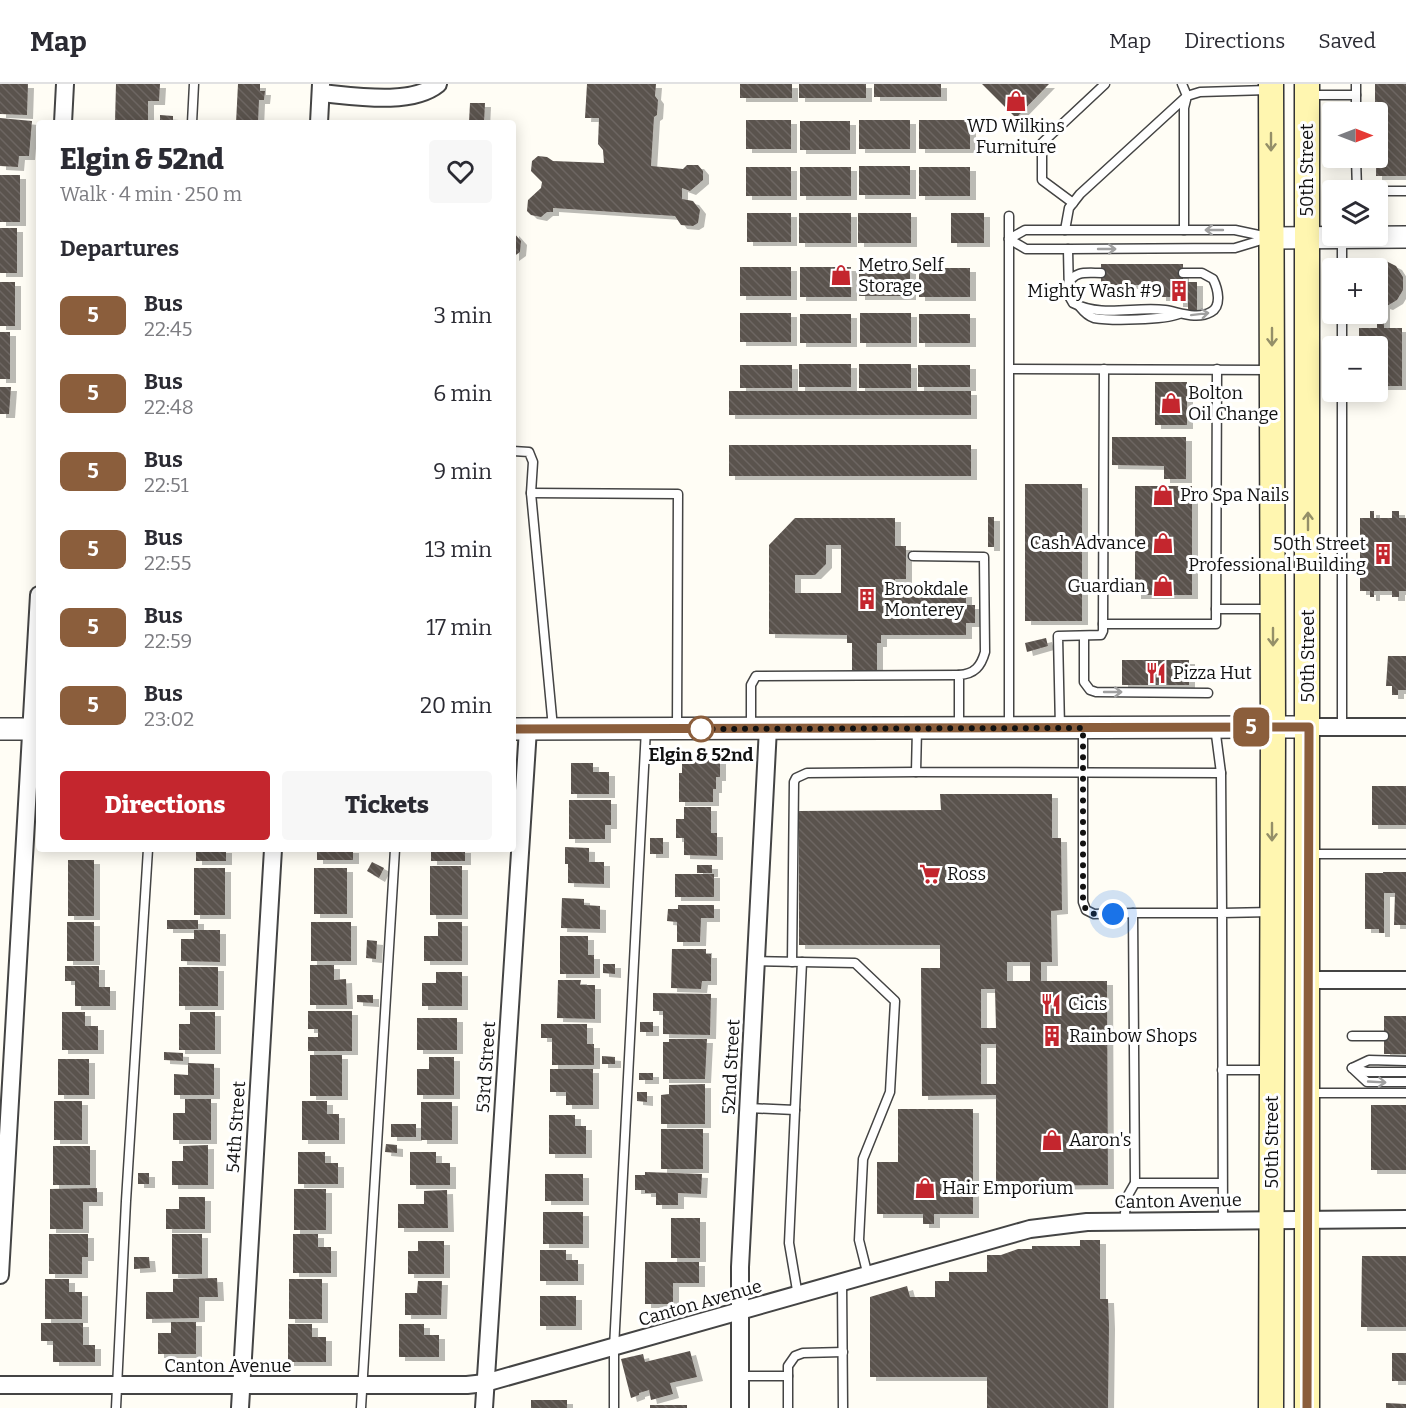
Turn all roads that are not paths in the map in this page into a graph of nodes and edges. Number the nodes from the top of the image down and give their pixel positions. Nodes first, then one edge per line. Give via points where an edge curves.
1 (65, 84) edge
2 (194, 84) edge
3 (438, 84) edge
4 (1105, 84) edge
5 (1182, 84) edge
6 (1356, 84) edge
7 (1235, 87) edge
8 (1271, 87) edge
9 (321, 89) edge
10 (1307, 90) edge
11 (1356, 95) junction
12 (1187, 96) junction
13 (1356, 102) edge
14 (63, 120) edge
15 (192, 120) edge
16 (319, 120) edge
17 (1388, 191) edge
18 (1406, 191) edge
19 (1072, 204) junction
20 (1009, 216) dead end
21 (1065, 230) junction
22 (1184, 230) junction
23 (1388, 237) edge
24 (1406, 237) edge
25 (1271, 238) junction
26 (1307, 238) junction
27 (1322, 238) edge
28 (1009, 239) junction
29 (1068, 249) junction
30 (1101, 273) dead end
31 (1183, 273) dead end
32 (1068, 285) junction
33 (1010, 369) junction
34 (1104, 369) junction
35 (1217, 369) junction
36 (1272, 370) junction
37 (1342, 402) edge
38 (516, 451) edge
39 (531, 493) junction
40 (913, 556) dead end
41 (1216, 609) junction
42 (1273, 609) junction
43 (1103, 624) junction
44 (1084, 636) junction
45 (960, 675) junction
46 (1208, 693) dead end
47 (1215, 726) junction
48 (1273, 727) junction
49 (1309, 727) junction
50 (1342, 727) junction
51 (1406, 727) edge
52 (759, 728) junction
53 (917, 728) junction
54 (959, 728) junction
55 (1009, 728) junction
56 (1060, 728) junction
57 (1083, 728) junction
58 (0, 729) edge
59 (36, 729) edge
60 (520, 729) edge
61 (554, 729) junction
62 (646, 729) junction
63 (677, 729) junction
64 (916, 772) junction
65 (1083, 773) junction
66 (1221, 773) junction
67 (516, 804) edge
68 (148, 852) edge
69 (273, 852) edge
70 (395, 852) edge
71 (513, 852) edge
72 (1308, 854) junction
73 (1406, 854) edge
74 (1222, 912) junction
75 (1272, 912) junction
76 (1133, 913) junction
77 (756, 961) junction
78 (792, 962) junction
79 (802, 962) junction
80 (1308, 980) junction
81 (1406, 980) edge
82 (1352, 1036) dead end
83 (1384, 1036) dead end
84 (1406, 1061) edge
85 (1352, 1068) junction
86 (1222, 1070) junction
87 (1272, 1070) junction
88 (1406, 1072) edge
89 (1406, 1083) edge
90 (1308, 1093) junction
91 (1406, 1093) edge
92 (748, 1108) junction
93 (795, 1110) junction
94 (1135, 1183) junction
95 (1222, 1183) junction
96 (1272, 1219) junction
97 (1308, 1219) junction
98 (1406, 1219) edge
99 (1223, 1220) junction
100 (1124, 1221) junction
101 (0, 1275) edge
102 (868, 1276) junction
103 (842, 1283) junction
104 (798, 1296) junction
105 (740, 1312) junction
106 (614, 1348) junction
107 (843, 1352) junction
108 (740, 1376) junction
109 (788, 1376) junction
110 (485, 1383) junction
111 (240, 1385) junction
112 (361, 1385) junction
113 (0, 1386) edge
114 (117, 1386) junction
115 (116, 1408) edge
116 (240, 1408) edge
117 (361, 1408) edge
118 (484, 1408) edge
119 (614, 1408) edge
120 (740, 1408) edge
121 (788, 1408) edge
122 (843, 1408) edge
123 (1271, 1408) edge
124 (1307, 1408) edge

1 - 14 street
2 - 15 lane
3 - 9 street via 413,96 375,97
4 - 19 lane via 1042,143 1042,180
5 - 12 lane
6 - 11 lane
7 - 8 lane
7 - 12 lane
8 -> 25 main road, 50th Street
9 - 16 street
10 - 11 lane
10 - 26 main road, 50th Street
11 - 13 lane
12 - 19 lane
12 - 22 lane
17 - 18 lane
19 - 21 lane
20 - 28 lane
21 - 22 lane
21 - 28 lane via 1025,230
25 -> 22 lane via 1235,230
23 - 24 street
25 - 26 street
29 -> 25 lane via 1235,248
25 -> 36 main road, 50th Street
26 - 27 street
49 -> 26 main road, 50th Street
28 - 29 lane via 1026,249
28 - 33 lane
29 - 32 lane
30 - 32 lane via 1076,274
32 -> 31 lane via 1073,303 1101,310 1165,310 1180,314 1214,311 1217,286 1209,275
33 - 34 lane
33 - 55 lane
34 - 35 lane
34 - 43 lane
35 - 36 lane
35 - 41 lane
36 - 42 main road, 50th Street
37 - 50 lane
38 - 39 lane via 529,452 533,462
39 - 61 lane
39 - 63 lane via 678,494
40 - 45 lane via 984,557 985,652 977,669
41 - 42 lane
41 - 43 lane via 1216,624
42 -> 48 main road, 50th Street
43 - 44 lane via 1101,635
44 -> 46 lane via 1084,682 1090,690
44 - 56 lane via 1058,636
45 - 52 lane via 756,676 751,685
45 - 54 lane
47 - 48 street
47 - 57 street
47 - 66 lane
48 - 49 street
48 -> 75 main road, 50th Street
49 - 50 street
49 - 72 main road, 50th Street
50 - 51 street
52 - 53 street
52 - 63 street
52 - 77 street, 52nd Street
53 - 54 street
53 - 64 lane
54 - 55 street
55 - 56 street
56 - 57 street
57 - 65 lane
58 - 59 street
59 - 101 street
60 - 61 street
60 - 67 street, 53rd Street
61 - 62 street
62 - 63 street
62 - 106 lane
64 - 65 lane
64 - 78 lane via 807,773 796,778
65 - 66 lane
65 - 76 lane via 1083,902 1086,910 1094,914
66 - 74 lane
68 - 114 lane
69 - 111 street, 54th Street
70 - 112 lane
71 - 110 street, 53rd Street
72 - 73 lane
72 - 80 main road, 50th Street
74 - 75 lane
74 - 76 lane
74 - 86 lane
75 - 87 main road, 50th Street
76 - 94 lane
77 - 78 lane
77 - 92 street, 52nd Street
78 - 79 lane
79 - 93 lane
79 - 102 lane via 855,963 895,1001 890,1092 863,1159 859,1240
80 - 81 street
80 - 90 main road, 50th Street
82 - 83 lane
84 - 85 lane via 1369,1060
85 - 88 lane
85 -> 89 lane via 1367,1082
86 - 87 lane
86 - 95 lane
87 - 96 main road, 50th Street
90 - 91 lane
90 - 97 main road, 50th Street
92 - 93 lane
92 - 105 street, 52nd Street
93 - 104 lane via 789,1243
94 - 95 lane
94 - 100 lane via 1127,1197
95 - 99 lane
96 - 97 street, Canton Avenue
96 - 99 street, Canton Avenue
96 - 123 main road, 50th Street
97 - 98 street, Canton Avenue
97 - 124 main road, 50th Street
99 - 100 street, Canton Avenue
100 - 102 street, Canton Avenue via 1030,1229
102 - 103 street, Canton Avenue
103 - 104 street, Canton Avenue
103 - 107 lane
104 - 105 street, Canton Avenue
105 - 106 street, Canton Avenue
105 - 108 street, 52nd Street
106 - 110 street, Canton Avenue
106 - 119 lane
107 - 109 lane via 795,1356 790,1360
107 - 122 lane
108 - 109 lane
108 - 120 street, 52nd Street
109 - 121 lane
110 - 112 street, Canton Avenue
110 - 118 street, 53rd Street
111 - 112 street, Canton Avenue
111 - 114 street, Canton Avenue
111 - 116 street, 54th Street
112 - 117 lane
113 - 114 street, Canton Avenue
114 - 115 lane

